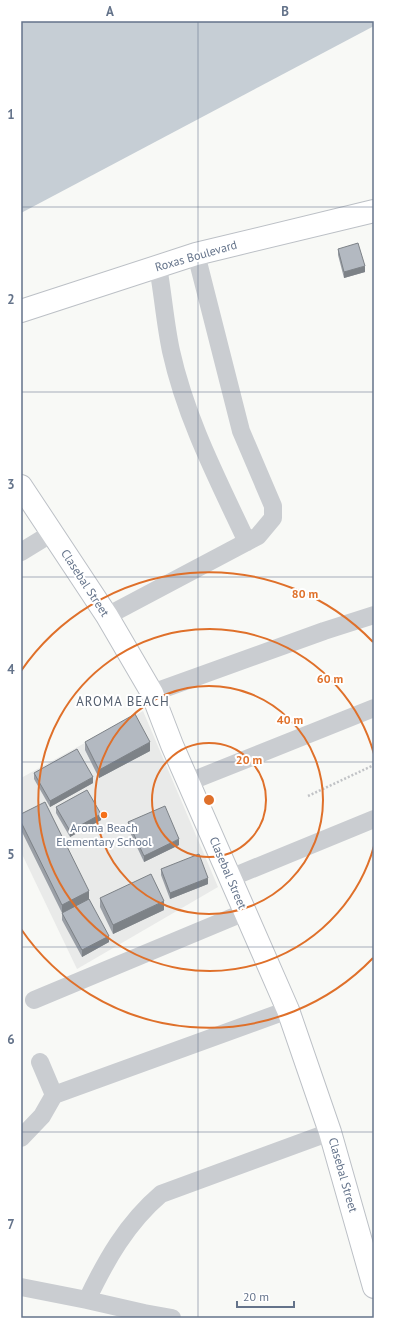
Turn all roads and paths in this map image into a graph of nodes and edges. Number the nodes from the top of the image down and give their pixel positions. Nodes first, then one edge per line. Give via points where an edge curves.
1 (374, 211) edge
2 (196, 254) junction
3 (158, 267) junction
4 (21, 311) edge
5 (21, 486) edge
6 (52, 533) junction
7 (247, 542) junction
8 (21, 552) edge
9 (374, 615) edge
10 (107, 616) junction
11 (152, 693) junction
12 (374, 708) edge
13 (374, 765) edge
14 (189, 782) junction
15 (308, 796) dead end
16 (374, 819) edge
17 (230, 878) junction
18 (245, 912) junction
19 (34, 1000) dead end
20 (288, 1010) junction
21 (40, 1062) dead end
22 (54, 1095) junction
23 (330, 1132) junction
24 (21, 1138) edge
25 (21, 1286) edge
26 (374, 1287) edge
27 (87, 1300) junction
28 (140, 1315) edge
29 (172, 1318) edge

1 - 2 street, Roxas Boulevard
2 - 3 street, Roxas Boulevard
2 - 7 street via 241,431 273,506 271,523 258,536
3 - 4 street, Roxas Boulevard
3 - 7 street via 171,350 184,398 198,439
5 - 6 street, Clasebal Street
6 - 8 street
6 - 10 street, Clasebal Street
7 - 10 street
9 - 11 street
10 - 11 street, Clasebal Street
11 - 14 street, Clasebal Street
12 - 14 street
13 - 15 path
14 - 17 street, Clasebal Street
16 - 17 street
17 - 18 street, Clasebal Street
18 - 19 street
18 - 20 street, Clasebal Street
20 - 22 street
20 - 23 street, Clasebal Street
21 - 22 street
22 - 24 street via 42,1116
23 - 26 street, Clasebal Street
23 - 27 street via 161,1194 145,1208 105,1263
25 - 27 street
27 - 28 street
28 - 29 street

